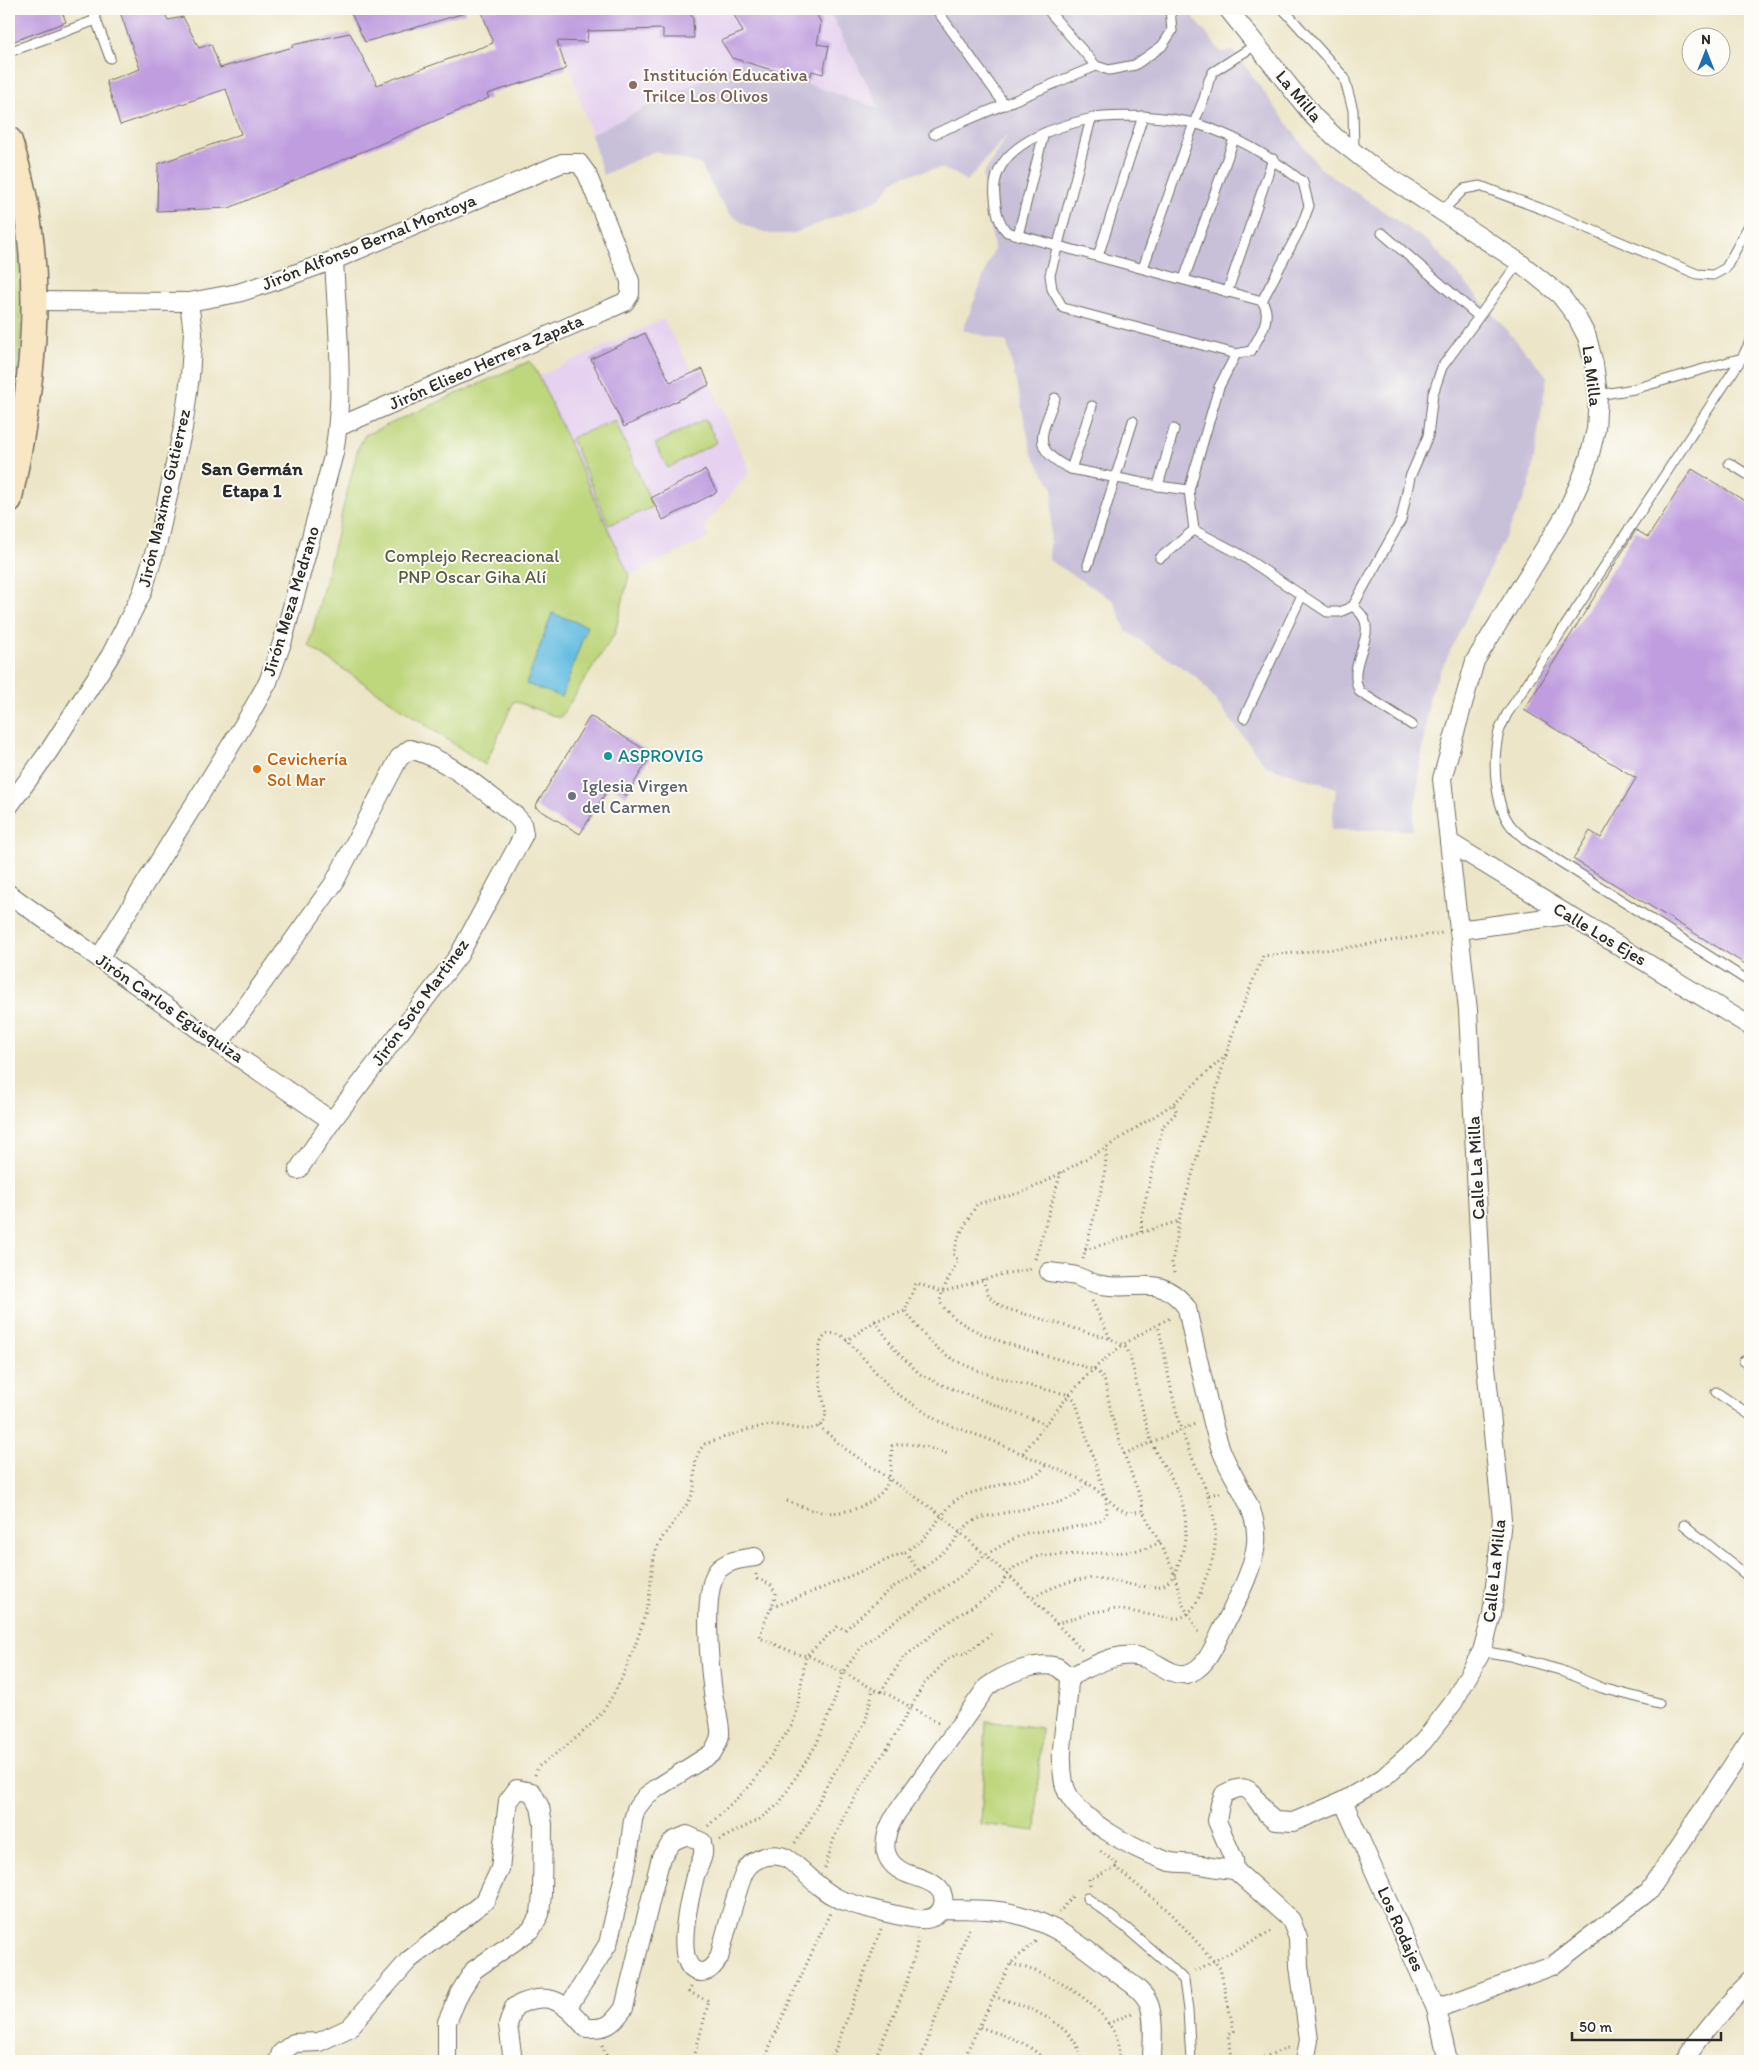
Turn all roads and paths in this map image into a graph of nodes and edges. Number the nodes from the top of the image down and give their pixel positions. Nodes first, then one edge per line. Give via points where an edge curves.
1 (92, 9) edge
2 (936, 9) edge
3 (1047, 9) edge
4 (1170, 9) edge
5 (1228, 9) edge
6 (1283, 9) edge
7 (96, 20) junction
8 (1256, 44) junction
9 (9, 52) edge
10 (110, 58) dead end
11 (1096, 66) junction
12 (1005, 105) junction
13 (1143, 116) junction
14 (1091, 118) junction
15 (1194, 123) junction
16 (1044, 133) junction
17 (934, 134) dead end
18 (1234, 139) junction
19 (9, 140) edge
20 (1354, 151) junction
21 (1273, 159) junction
22 (1442, 212) junction
23 (1750, 223) edge
24 (1382, 233) dead end
25 (1018, 235) junction
26 (1059, 246) junction
27 (1098, 256) junction
28 (334, 260) junction
29 (1519, 262) junction
30 (1143, 268) junction
31 (1184, 279) junction
32 (1227, 293) junction
33 (630, 294) joint
34 (35, 301) junction
35 (1262, 301) junction
36 (189, 302) junction
37 (1478, 316) junction
38 (1750, 342) edge
39 (1236, 354) junction
40 (1742, 358) junction
41 (1598, 395) junction
42 (1055, 398) dead end
43 (1092, 406) dead end
44 (1133, 421) dead end
45 (338, 428) junction
46 (1174, 429) dead end
47 (1729, 463) dead end
48 (1071, 469) junction
49 (1750, 476) edge
50 (1116, 478) junction
51 (1158, 486) junction
52 (1189, 490) junction
53 (9, 500) edge
54 (1194, 530) junction
55 (1160, 558) dead end
56 (1088, 565) dead end
57 (1302, 595) junction
58 (1353, 606) junction
59 (1244, 718) dead end
60 (1412, 725) dead end
61 (9, 806) edge
62 (1449, 842) junction
63 (9, 894) edge
64 (1568, 915) junction
65 (1459, 930) junction
66 (99, 958) junction
67 (1750, 982) edge
68 (1750, 1026) edge
69 (219, 1044) junction
70 (1226, 1055) junction
71 (1173, 1104) junction
72 (332, 1120) junction
73 (1107, 1146) junction
74 (298, 1170) dead end
75 (1062, 1172) junction
76 (1179, 1220) junction
77 (1140, 1232) junction
78 (1084, 1250) junction
79 (1031, 1269) junction
80 (1049, 1272) joint
81 (983, 1279) junction
82 (1083, 1279) junction
83 (942, 1292) junction
84 (1184, 1304) junction
85 (905, 1311) junction
86 (875, 1321) junction
87 (1158, 1325) junction
88 (1111, 1339) junction
89 (846, 1341) junction
90 (1124, 1345) junction
91 (1094, 1370) junction
92 (1716, 1392) dead end
93 (1070, 1395) junction
94 (1750, 1415) edge
95 (1212, 1417) junction
96 (1046, 1424) junction
97 (818, 1426) junction
98 (1181, 1429) junction
99 (1152, 1442) junction
100 (1023, 1453) junction
101 (948, 1454) dead end
102 (1124, 1454) junction
103 (1047, 1464) junction
104 (888, 1478) junction
105 (1088, 1483) junction
106 (1106, 1498) junction
107 (787, 1501) dead end
108 (1143, 1511) junction
109 (941, 1515) junction
110 (1684, 1525) dead end
111 (960, 1532) junction
112 (1161, 1542) junction
113 (905, 1552) junction
114 (985, 1554) junction
115 (755, 1556) joint
116 (919, 1571) junction
117 (1007, 1574) junction
118 (1174, 1575) junction
119 (1750, 1578) edge
120 (1031, 1598) junction
121 (772, 1607) junction
122 (1188, 1614) junction
123 (1056, 1624) junction
124 (991, 1634) dead end
125 (1482, 1651) junction
126 (1212, 1653) junction
127 (806, 1656) junction
128 (1096, 1665) junction
129 (843, 1672) junction
130 (1069, 1677) junction
131 (873, 1690) junction
132 (881, 1692) junction
133 (1660, 1703) dead end
134 (910, 1708) junction
135 (954, 1732) junction
136 (1750, 1739) edge
137 (532, 1792) junction
138 (1343, 1801) junction
139 (700, 1844) junction
140 (1092, 1845) dead end
141 (786, 1858) junction
142 (1115, 1868) junction
143 (1235, 1870) junction
144 (819, 1886) junction
145 (837, 1898) junction
146 (1087, 1898) junction
147 (943, 1909) junction
148 (972, 1910) junction
149 (887, 1912) junction
150 (921, 1919) junction
151 (1290, 1920) junction
152 (1045, 1924) junction
153 (1215, 1961) junction
154 (1010, 1964) junction
155 (696, 1971) junction
156 (1184, 1980) junction
157 (1750, 1981) edge
158 (994, 1997) junction
159 (1149, 2003) junction
160 (568, 2007) junction
161 (1436, 2009) junction
162 (1108, 2024) junction
163 (980, 2027) junction
164 (1309, 2040) junction
165 (294, 2043) junction
166 (268, 2061) edge
167 (278, 2061) edge
168 (447, 2061) edge
169 (513, 2061) edge
170 (693, 2061) edge
171 (765, 2061) edge
172 (831, 2061) edge
173 (874, 2061) edge
174 (920, 2061) edge
175 (966, 2061) edge
176 (1044, 2061) edge
177 (1081, 2061) edge
178 (1119, 2061) edge
179 (1152, 2061) edge
180 (1191, 2061) edge
181 (1233, 2061) edge
182 (1254, 2061) edge
183 (1305, 2061) edge
184 (1448, 2061) edge
185 (1684, 2061) edge

1 - 7 lane
2 - 12 lane
3 - 11 lane
4 - 11 lane via 1172,31 1162,46 1135,65 1110,70
5 - 8 street, La Milla
6 - 20 lane via 1344,77 1353,110
7 - 9 lane
7 - 10 lane
8 - 15 lane via 1213,72
8 - 20 street, La Milla via 1314,117
11 - 12 lane
12 - 17 lane
13 - 14 lane
13 - 15 lane
13 - 27 lane
14 - 16 lane
14 - 26 lane
15 - 18 lane
15 - 30 lane
16 - 25 lane
16 - 25 lane via 1013,150 1001,165 994,187 1000,224 1007,232
18 - 21 lane
18 - 31 lane
19 - 34 main road via 30,233
20 - 22 street, La Milla
21 - 32 lane
21 - 35 lane via 1303,182 1309,206
22 - 23 lane via 1464,189 1480,186 1697,274 1713,276 1726,268
22 - 29 street, La Milla
24 - 37 lane
25 - 26 lane
26 - 27 lane
26 - 39 lane via 1050,275 1052,289 1064,308
27 - 30 lane
28 - 33 street, Jirón Alfonso Bernal Montoya via 562,163 578,163 587,174 630,281
28 - 36 street, Jirón Alfonso Bernal Montoya via 238,293
28 - 45 street, Jirón Meza Medrano via 340,389
29 - 37 lane
29 - 41 street, La Milla via 1560,295 1576,316 1587,337
30 - 31 lane
31 - 32 lane
32 - 35 lane
33 - 45 street, Jirón Eliseo Herrera Zapata via 625,302
34 - 36 street, Jirón Alfonso Bernal Montoya
34 - 53 main road via 30,380
35 - 39 lane via 1268,309 1261,333 1251,351
36 - 61 street, Jirón Maximo Gutierrez via 193,333 183,428 158,541 142,593 110,656
37 - 58 lane via 1442,367 1433,394 1428,436 1410,476 1401,520
38 - 40 lane
39 - 52 lane via 1219,387
40 - 41 lane via 1634,389
40 - 67 lane via 1507,714 1499,732 1496,760 1501,805 1511,826 1526,840
41 - 62 street, La Milla via 1596,429 1589,458 1569,506 1475,662 1442,779
42 - 48 lane via 1041,435 1043,444 1045,452 1054,461
43 - 48 lane
44 - 50 lane
45 - 66 street, Jirón Meza Medrano via 285,630 268,682
46 - 51 lane
47 - 49 lane
48 - 50 lane
50 - 51 lane
50 - 56 lane
51 - 52 lane
52 - 54 lane
54 - 55 lane
54 - 57 lane via 1238,552
57 - 58 lane via 1327,612 1340,612
57 - 59 lane
58 - 60 lane via 1367,627 1357,662 1356,684 1360,692
62 - 64 street, Calle Los Ejes
62 - 65 street, Calle La Milla
63 - 66 street, Jirón Carlos Egúsquiza
64 - 65 street
64 - 68 street, Calle Los Ejes
65 - 70 path via 1344,948 1263,956
65 - 125 street, Calle La Milla via 1468,1010 1485,1357 1502,1519 1492,1615
66 - 69 street, Jirón Carlos Egúsquiza
69 - 72 street, Jirón Carlos Egúsquiza
69 - 72 street, Jirón Soto Martinez via 334,883 399,758 410,749 425,753 456,771 515,816 522,823 524,834 459,955
70 - 71 path
70 - 76 path
71 - 73 path
71 - 77 path via 1178,1112 1163,1126
72 - 74 street, Jirón Soto Martinez
73 - 75 path
73 - 78 path via 1104,1179
75 - 79 path
75 - 83 path via 1023,1192 977,1204 959,1236 953,1254 958,1260
76 - 77 path
76 - 84 path via 1172,1263
77 - 78 path
78 - 82 path
79 - 80 path
79 - 81 path
80 - 82 street
81 - 83 path
81 - 88 path via 991,1300 1004,1308
82 - 84 street via 1103,1286 1146,1285 1166,1289
82 - 88 path
83 - 85 path via 916,1283
83 - 91 path via 942,1306 966,1326 1014,1346
84 - 87 path
84 - 95 street
85 - 86 path
85 - 93 path via 936,1348 973,1368
86 - 89 path
86 - 96 path via 896,1350 920,1374
87 - 90 path
87 - 98 path
88 - 90 path
89 - 97 path via 837,1334 829,1334 822,1341 818,1365 826,1413
89 - 100 path via 893,1391 938,1421
90 - 91 path
90 - 99 path via 1129,1353
91 - 93 path
91 - 102 path via 1105,1382
92 - 94 lane
93 - 96 path
93 - 106 path via 1078,1404
95 - 98 path
95 - 126 street via 1222,1452 1251,1506 1256,1543 1247,1574
96 - 100 path
97 - 104 path
97 - 137 path via 803,1430 768,1426 705,1444 698,1451 692,1495 657,1549 647,1606 633,1654 598,1717 538,1767 532,1780
98 - 99 path
98 - 122 path via 1210,1500 1216,1530 1214,1553 1199,1599
99 - 102 path
99 - 118 path via 1184,1511 1186,1545
100 - 103 path
101 - 104 path via 922,1446 892,1446
102 - 108 path
103 - 105 path
103 - 109 path via 1038,1474 964,1495
104 - 107 path via 877,1498 839,1512 817,1512
104 - 109 path
105 - 106 path
105 - 111 path via 1074,1496 1060,1502 983,1517
106 - 108 path via 1128,1513
106 - 114 path via 1107,1514 1100,1520 1088,1525 1027,1533
108 - 112 path
109 - 111 path
109 - 113 path via 922,1540
110 - 119 lane
111 - 114 path
111 - 116 path via 952,1545
112 - 117 path via 1127,1552 1038,1556 1014,1567
112 - 118 path
113 - 116 path
113 - 121 path
114 - 117 path
114 - 129 path via 964,1574 863,1645
115 - 121 path via 757,1579 770,1584 776,1593
115 - 160 street via 728,1562 717,1570 711,1586 708,1631 720,1735 717,1745 712,1753 651,1792 636,1809 608,1944
116 - 127 path via 893,1587 845,1630 838,1626
117 - 120 path
117 - 132 path via 1001,1586 903,1658
118 - 120 path via 1167,1584 1155,1587 1102,1579 1074,1580 1060,1583
118 - 122 path
120 - 123 path
121 - 127 path via 760,1638
122 - 123 path via 1174,1619 1117,1608
122 - 126 path
123 - 128 path
124 - 134 path via 965,1654 957,1654 948,1660 924,1684
125 - 133 lane via 1560,1670 1602,1688
125 - 138 street, Calle La Milla via 1454,1703 1423,1742 1384,1778
126 - 128 street via 1200,1667 1186,1674 1172,1672 1133,1655 1111,1658
127 - 129 path
127 - 139 path via 792,1725 750,1785 713,1819
128 - 130 street
129 - 131 path
129 - 139 path via 816,1745 779,1804 760,1819
130 - 135 street via 1057,1667 1038,1666 1001,1677 987,1686
130 - 143 street via 1062,1762 1064,1785 1077,1807 1113,1836 1169,1862
131 - 132 path
131 - 141 path via 866,1720
132 - 134 path
134 - 135 path via 919,1710
134 - 144 path via 890,1746 845,1814
135 - 147 street via 896,1814 884,1842 893,1864 905,1873 936,1885 944,1900
136 - 161 street via 1649,1891 1552,1966
137 - 165 street via 517,1789 508,1801 500,1869 485,1901 409,1960 350,2028 319,2042
137 - 168 street via 540,1807 543,1824 540,1914 531,1930 474,1970 460,1992 447,2022
138 - 143 street, Calle La Milla via 1293,1822 1275,1821 1246,1788 1236,1788 1224,1794 1217,1821 1234,1860
138 - 161 street, Los Rodajes
139 - 155 street via 703,1854 688,1908 684,1943 689,1964
139 - 160 street via 687,1835 673,1840 661,1857 624,2008 615,2021 601,2029 586,2028
140 - 142 path via 1118,1865
141 - 144 street
141 - 155 street via 778,1854 758,1859 745,1869 719,1958 704,1972
142 - 146 path via 1089,1879 1092,1895
142 - 153 path via 1171,1913
143 - 151 street
144 - 145 street
145 - 149 street
145 - 171 path
146 - 152 path via 1075,1893 1057,1914 1043,1915
146 - 156 lane
147 - 148 street
147 - 150 street via 936,1916
148 - 152 street via 1014,1914
148 - 174 path via 970,1926
149 - 150 street
149 - 172 path
150 - 173 path via 916,1951
151 - 153 path
151 - 164 street via 1298,1938
152 - 154 path
152 - 159 street via 1074,1940 1140,1991
153 - 156 path
153 - 181 path via 1222,1974 1234,2031 1228,2036
154 - 158 path
154 - 162 path via 1045,1974 1082,1998
155 - 170 path via 689,1992 709,2001
156 - 180 lane
157 - 185 street via 1701,2034
158 - 163 path
158 - 177 path via 1028,2007 1062,2028 1076,2043
159 - 162 path via 1128,2017
159 - 179 street
160 - 169 street via 551,1999 530,1999 514,2007 508,2025
161 - 184 street, Los Rodajes
162 - 178 path via 1115,2036
163 - 175 path
163 - 176 path via 1034,2050
164 - 182 path
164 - 183 street
165 - 166 street
165 - 167 street

